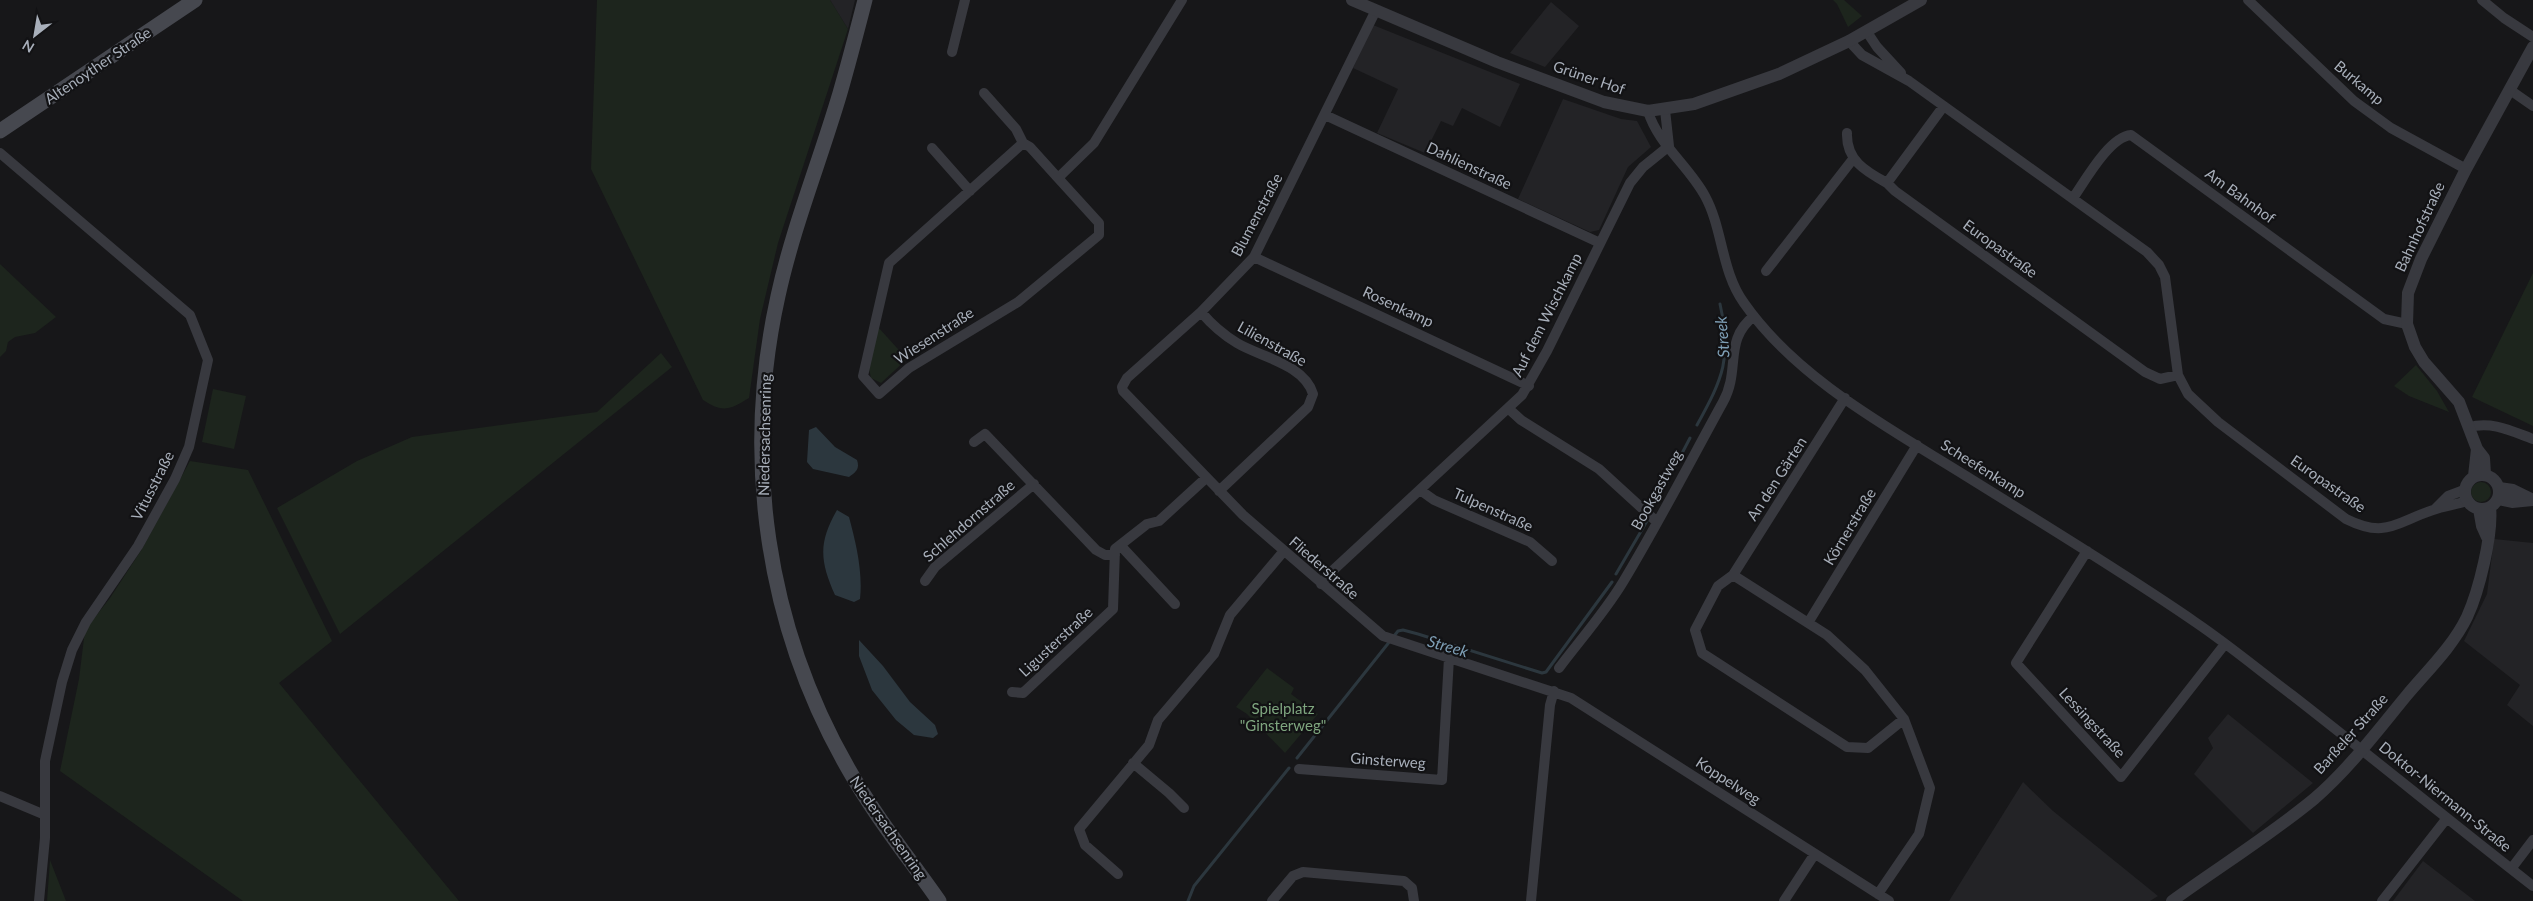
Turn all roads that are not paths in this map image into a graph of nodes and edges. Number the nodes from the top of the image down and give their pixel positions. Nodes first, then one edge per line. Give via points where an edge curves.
1 (195, 0) edge
2 (865, 0) edge
3 (965, 0) edge
4 (1182, 0) edge
5 (1352, 0) edge
6 (1921, 0) edge
7 (2248, 0) edge
8 (2482, 0) edge
9 (1375, 12) junction
10 (1867, 32) junction
11 (2533, 37) edge
12 (1849, 41) junction
13 (2533, 47) edge
14 (952, 52) dead end
15 (1908, 81) junction
16 (2510, 90) junction
17 (984, 93) dead end
18 (2533, 106) edge
19 (1942, 107) junction
20 (1665, 110) junction
21 (1648, 111) junction
22 (1325, 115) junction
23 (0, 131) edge
24 (1848, 133) dead end
25 (1023, 143) junction
26 (1669, 146) junction
27 (932, 148) dead end
28 (0, 153) edge
29 (1853, 159) junction
30 (2466, 169) junction
31 (1058, 178) junction
32 (1888, 183) junction
33 (970, 191) junction
34 (2073, 198) junction
35 (1600, 243) junction
36 (1254, 257) junction
37 (1766, 271) dead end
38 (1201, 312) junction
39 (1754, 316) junction
40 (2407, 324) junction
41 (2178, 375) junction
42 (1529, 386) junction
43 (1126, 396) joint
44 (1846, 398) junction
45 (1509, 409) junction
46 (2469, 427) junction
47 (2533, 439) edge
48 (974, 442) dead end
49 (1917, 445) junction
50 (2480, 475) junction
51 (1206, 478) junction
52 (1034, 484) junction
53 (1420, 490) junction
54 (1219, 491) junction
55 (2465, 495) junction
56 (2533, 500) edge
57 (2491, 501) junction
58 (1657, 522) junction
59 (1120, 546) junction
60 (2087, 551) junction
61 (1283, 552) junction
62 (1115, 555) junction
63 (1552, 561) dead end
64 (1733, 575) junction
65 (924, 581) dead end
66 (1321, 584) junction
67 (1175, 604) dead end
68 (1808, 623) junction
69 (2225, 644) junction
70 (1449, 658) junction
71 (1559, 668) dead end
72 (1551, 690) junction
73 (1012, 692) dead end
74 (1904, 719) junction
75 (2362, 750) junction
76 (1133, 763) junction
77 (1299, 769) dead end
78 (0, 796) edge
79 (1184, 808) dead end
80 (45, 815) junction
81 (2446, 818) junction
82 (2533, 840) edge
83 (1814, 855) junction
84 (2510, 869) junction
85 (1118, 874) dead end
86 (2533, 886) edge
87 (1878, 894) junction
88 (39, 901) edge
89 (939, 901) edge
90 (1272, 901) edge
91 (1414, 901) edge
92 (1531, 901) edge
93 (1784, 901) edge
94 (1889, 901) edge
95 (2172, 901) edge
96 (2382, 901) edge

1 - 23 main road, Altenoyther Straße
2 - 89 main road, Niedersachsenring via 841,92 790,248 778,296 762,394 761,487 780,603 820,716 849,771
3 - 14 street
4 - 31 street via 1094,143
5 - 9 street, Grüner Hof
6 - 10 street, Grüner Hof
7 - 30 street, Burkamp via 2354,101 2391,128
8 - 11 street
9 - 21 street, Grüner Hof via 1604,102
9 - 22 street, Blumenstraße
10 - 12 street, Grüner Hof
10 - 15 street, Europastraße
12 - 15 street, Europastraße via 1862,55
12 - 20 street, Grüner Hof via 1774,76 1694,104
13 - 16 street, Bahnhofstraße
15 - 19 street, Europastraße
16 - 18 street
16 - 30 street, Bahnhofstraße
17 - 25 street, Wiesenstraße via 1016,129
19 - 32 street
19 - 34 street, Europastraße
20 - 21 street, Grüner Hof
20 - 26 street
21 - 26 street, Scheefenkamp via 1655,128
22 - 35 street, Dahlienstraße
22 - 36 street, Blumenstraße
24 - 29 street via 1848,151
25 - 31 street, Wiesenstraße
25 - 33 street, Wiesenstraße
26 - 35 street, Auf dem Wischkamp via 1643,167 1630,183
26 - 39 street, Scheefenkamp via 1712,208 1729,271 1741,299
27 - 33 street
28 - 80 street, Vitusstraße via 190,315 208,360 190,447 175,479 138,546 86,622 72,650 44,761
29 - 32 street, Europastraße
29 - 37 street
30 - 40 street, Bahnhofstraße via 2408,294
31 - 33 street, Wiesenstraße via 1099,224 1099,235 1018,302 909,368 879,394 863,376 889,263
32 - 41 street, Europastraße via 2145,372 2160,378
34 - 40 street, Am Bahnhof via 2112,144 2121,136 2130,136 2384,320
34 - 41 street, Europastraße via 2131,239 2159,265 2168,290
35 - 42 street, Auf dem Wischkamp
36 - 38 street, Blumenstraße
36 - 42 street, Rosenkamp
38 - 43 street, Blumenstraße via 1127,378 1122,386
38 - 54 street, Lilienstraße via 1218,331 1296,372 1307,382 1313,394 1308,407
39 - 44 street, Scheefenkamp via 1806,368
39 - 58 street, Bookgastweg via 1739,331 1734,342 1734,363 1725,397
40 - 46 street, Bahnhofstraße via 2414,347 2459,402
41 - 55 street, Europastraße via 2188,394 2202,408 2346,519 2364,528 2393,527 2434,510 2448,496
42 - 45 street, Auf dem Wischkamp
43 - 51 street, Fliederstraße
44 - 49 street, Scheefenkamp
44 - 64 street, An den Gärten
45 - 53 street, Auf dem Wischkamp
45 - 58 street via 1599,469
46 - 47 street via 2483,424 2498,426
46 - 50 street, Bahnhofstraße via 2484,458
48 - 52 street, Schlehdornstraße via 985,434
49 - 60 street, Scheefenkamp
49 - 68 street, Körnerstraße
50 - 55 street via 2466,484
50 - 57 street via 2494,479
51 - 54 street, Fliederstraße
51 - 59 street, Ligusterstraße via 1158,521 1147,524
52 - 62 street, Schlehdornstraße via 1096,550 1105,555
52 - 65 street, Schlehdornstraße via 935,567
53 - 63 street, Tulpenstraße via 1434,500 1530,542
53 - 66 street, Auf dem Wischkamp
54 - 61 street, Fliederstraße
55 - 57 street
56 - 57 street
57 - 75 street, Barßeler Straße via 2482,526 2487,537 2474,599 2458,632
58 - 71 street, Bookgastweg via 1622,584
59 - 62 street, Ligusterstraße via 1115,549
59 - 67 street
60 - 69 street, Scheefenkamp
60 - 69 street, Lessingstraße via 2016,663 2121,777
61 - 66 street, Fliederstraße
61 - 76 street via 1230,615 1214,654 1158,720 1149,745
62 - 73 street, Ligusterstraße via 1113,609 1023,693
64 - 68 street
64 - 74 street, An den Gärten via 1718,586 1695,630 1702,653 1846,747 1868,748
66 - 70 street, Fliederstraße via 1374,630 1393,640
68 - 74 street via 1865,670
69 - 75 street, Scheefenkamp
70 - 72 street, Fliederstraße
70 - 77 street, Ginsterweg via 1442,780
72 - 83 street, Koppelweg via 1571,698
72 - 92 street
74 - 87 street via 1930,788 1919,834
75 - 81 street, Doktor-Niermann-Straße
75 - 95 street, Barßeler Straße via 2315,798
76 - 79 street via 1170,792
76 - 85 street via 1078,829 1085,845
78 - 80 street
80 - 88 street, Vitusstraße
81 - 84 street, Doktor-Niermann-Straße
81 - 96 street
82 - 84 street
83 - 87 street, Koppelweg
83 - 93 street
84 - 86 street, Doktor-Niermann-Straße
87 - 94 street, Koppelweg
90 - 91 street via 1293,876 1303,872 1404,881 1412,888

